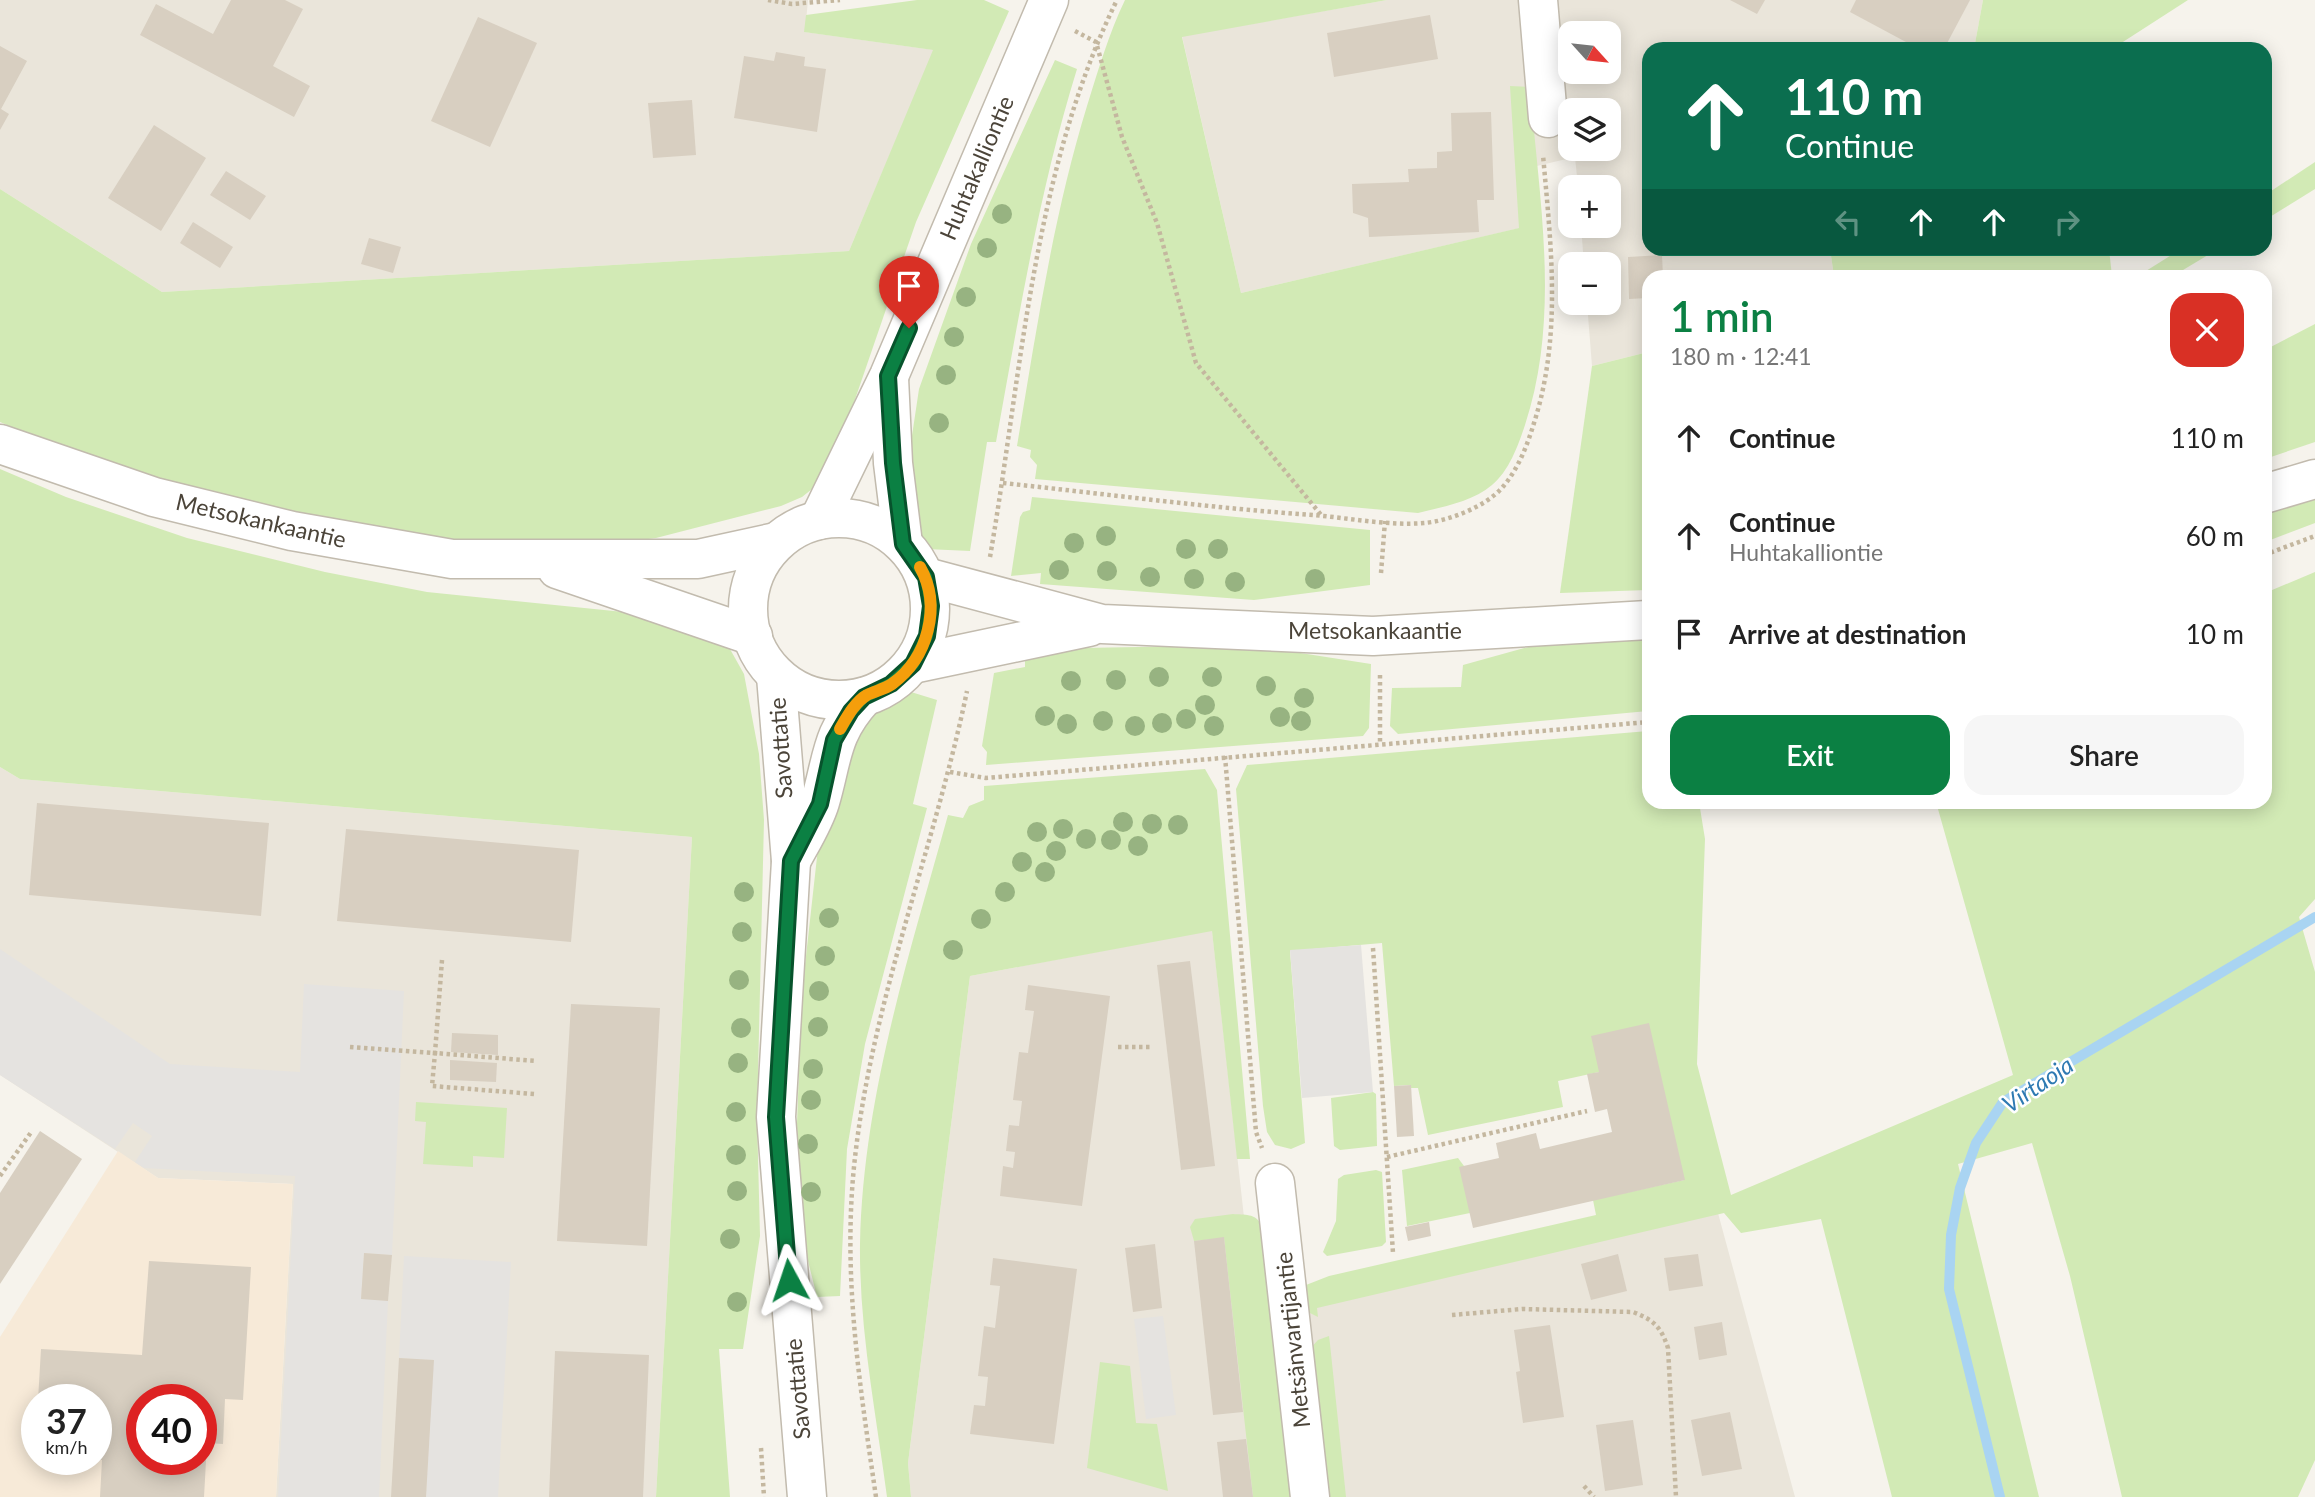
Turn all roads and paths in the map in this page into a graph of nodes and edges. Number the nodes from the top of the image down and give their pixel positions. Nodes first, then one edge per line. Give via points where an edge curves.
1 (768, 0) edge
2 (840, 0) edge
3 (1049, 0) edge
4 (1117, 0) edge
5 (1538, 0) edge
6 (1096, 42) junction
7 (1548, 118) joint
8 (888, 376) junction
9 (0, 444) edge
10 (2315, 479) edge
11 (1003, 482) junction
12 (2272, 492) edge
13 (1323, 516) junction
14 (820, 520) junction
15 (1385, 521) junction
16 (2315, 536) edge
17 (776, 542) junction
18 (903, 544) junction
19 (2272, 552) edge
20 (529, 560) junction
21 (988, 570) dead end
22 (1381, 573) dead end
23 (926, 577) junction
24 (1642, 620) edge
25 (1102, 624) junction
26 (753, 636) junction
27 (913, 664) junction
28 (1380, 675) dead end
29 (776, 676) junction
30 (968, 686) dead end
31 (864, 697) junction
32 (1642, 723) edge
33 (1380, 745) junction
34 (1225, 756) junction
35 (950, 772) junction
36 (791, 861) junction
37 (1373, 948) dead end
38 (442, 960) dead end
39 (350, 1047) dead end
40 (1118, 1047) dead end
41 (1152, 1047) dead end
42 (435, 1053) junction
43 (536, 1061) dead end
44 (534, 1094) dead end
45 (1587, 1111) dead end
46 (32, 1130) dead end
47 (1387, 1157) junction
48 (0, 1176) edge
49 (1275, 1183) joint
50 (1393, 1253) dead end
51 (1452, 1315) dead end
52 (1584, 1486) dead end
53 (807, 1497) edge
54 (876, 1497) edge
55 (1310, 1497) edge
56 (1594, 1497) edge
57 (1676, 1497) edge

1 - 2 path via 792,4
3 - 8 street, Huhtakalliontie
4 - 6 path
5 - 7 street
6 - 11 path via 1035,265
6 - 13 path via 1122,137 1157,223 1196,363
7 - 15 path via 1543,150 1553,323 1546,374 1527,443 1514,472 1499,491 1480,503 1458,515 1425,523
8 - 14 street, Huhtakalliontie
8 - 18 street
9 - 20 street, Metsokankaantie via 154,497 292,531 452,559
10 - 12 street
11 - 13 path
11 - 21 path
13 - 15 path
14 - 17 street via 801,525
14 - 18 street via 860,519 888,531
15 - 22 path
16 - 19 path
17 - 20 street, Metsokankaantie via 698,559
17 - 26 street via 758,567 748,596
18 - 23 street
20 - 26 street
23 - 25 street, Metsokankaantie
23 - 27 street via 931,606 927,636
24 - 25 street, Metsokankaantie via 1373,636
25 - 27 street, Metsokankaantie
26 - 29 street
27 - 31 street via 891,684
28 - 33 path
29 - 31 street via 804,694 834,700
29 - 36 street, Savottatie
30 - 35 path
31 - 36 street, Savottatie via 834,740 820,804
32 - 33 path
33 - 34 path
34 - 35 path via 986,778
34 - 49 path via 1256,1132
35 - 54 path via 874,1045 856,1150 850,1244 852,1323
36 - 53 street, Savottatie via 776,1117
37 - 47 path
38 - 42 path
39 - 42 path
40 - 41 path
42 - 43 path
42 - 44 path via 432,1086
45 - 47 path
46 - 48 path
47 - 50 path
49 - 55 street, Metsänvartijantie
51 - 57 path via 1522,1309 1633,1312 1649,1318 1661,1328 1668,1348
52 - 56 path

